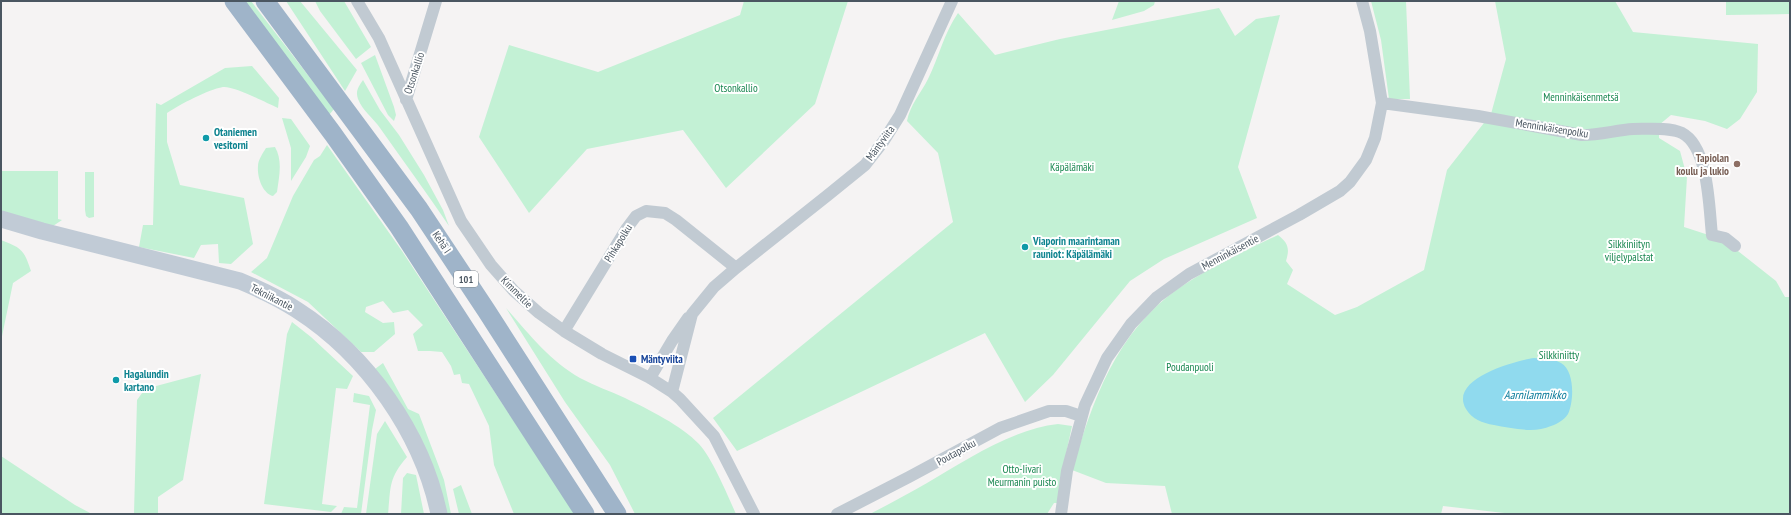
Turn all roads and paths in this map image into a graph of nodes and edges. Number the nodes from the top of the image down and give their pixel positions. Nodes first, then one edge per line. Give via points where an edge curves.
1 (234, 1) edge
2 (265, 1) edge
3 (357, 1) edge
4 (436, 1) edge
5 (952, 1) edge
6 (1362, 1) edge
7 (406, 100) junction
8 (1382, 103) junction
9 (1, 219) edge
10 (1735, 246) dead end
11 (736, 268) junction
12 (692, 314) junction
13 (564, 331) junction
14 (650, 378) junction
15 (672, 392) junction
16 (1081, 416) junction
17 (439, 514) edge
18 (585, 514) edge
19 (617, 514) edge
20 (754, 514) edge
21 (837, 514) edge
22 (1061, 514) edge

1 - 18 highway, 101 via 399,227
2 - 19 highway, Kehä I / 101 via 419,209
3 - 7 street, Kimmeltie via 379,38
4 - 7 street, Otsonkallio
5 - 11 street, Mäntyviita via 904,107 889,133 865,164
6 - 8 street, Menninkäisentie via 1370,31
7 - 13 street, Kimmeltie via 465,227 491,265 514,291
8 - 10 street, Menninkäisenpolku via 1478,116 1582,135 1632,129 1680,133 1691,141 1700,156 1712,236 1725,238
8 - 16 street, Menninkäisentie via 1370,151 1350,182 1329,198 1189,274 1157,297 1131,324 1107,358
9 - 17 main road, Tekniikantie via 240,281 297,310 341,345 390,402 421,456 430,478
11 - 12 street, Mäntyviita via 714,287
11 - 13 street, Pihkapolku via 670,216 646,211 636,216 627,228
12 - 14 street, Mäntyviita
12 - 15 street, Mäntyviita
13 - 14 street, Kimmeltie
14 - 15 street, Kimmeltie
15 - 20 street, Kimmeltie via 714,436
16 - 21 street, Poutapolku via 1066,411 1049,411 1000,428
16 - 22 street, Menninkäisentie via 1067,471

